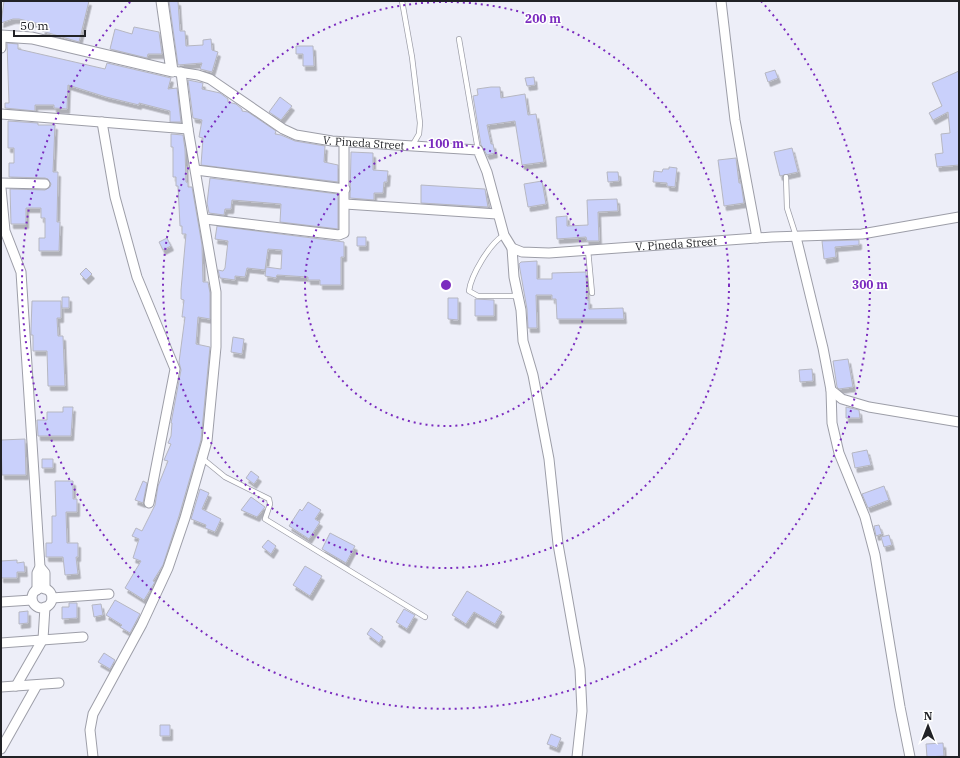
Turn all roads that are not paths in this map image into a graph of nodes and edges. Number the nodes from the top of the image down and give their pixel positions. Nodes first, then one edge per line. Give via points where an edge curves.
1 (162, 1) edge
2 (402, 1) edge
3 (720, 1) edge
4 (1, 36) edge
5 (458, 39) dead end
6 (1, 48) edge
7 (177, 72) junction
8 (1, 114) edge
9 (102, 122) junction
10 (188, 129) junction
11 (344, 142) junction
12 (412, 146) junction
13 (478, 150) junction
14 (196, 170) junction
15 (786, 178) dead end
16 (1, 183) edge
17 (45, 184) dead end
18 (1, 188) edge
19 (345, 189) junction
20 (345, 204) junction
21 (497, 214) junction
22 (959, 217) edge
23 (205, 219) junction
24 (504, 235) junction
25 (796, 237) junction
26 (757, 238) junction
27 (512, 248) junction
28 (588, 250) junction
29 (592, 293) dead end
30 (518, 296) junction
31 (831, 390) junction
32 (959, 422) edge
33 (203, 459) junction
34 (149, 503) dead end
35 (41, 589) junction
36 (109, 594) dead end
37 (52, 598) junction
38 (32, 600) junction
39 (1, 602) edge
40 (45, 607) junction
41 (425, 617) dead end
42 (83, 637) dead end
43 (43, 639) junction
44 (1, 643) edge
45 (59, 683) dead end
46 (37, 685) junction
47 (16, 686) junction
48 (1, 687) edge
49 (1, 749) edge
50 (93, 757) edge
51 (577, 757) edge
52 (910, 757) edge

1 - 7 street
2 - 12 lane via 420,123 420,134
3 - 26 street via 735,120
4 - 6 street
4 - 7 street, V. Pineda Street via 32,38
5 - 13 lane
7 - 10 street
7 - 11 street, V. Pineda Street via 210,79 283,129 296,135
8 - 9 street
9 - 10 street
9 - 34 street via 115,196 137,277 175,368
10 - 14 street
11 - 12 street, V. Pineda Street
11 - 19 street
12 - 13 street, V. Pineda Street
13 - 21 street via 493,193
14 - 19 street
14 - 23 street
15 - 25 lane via 787,208
16 - 17 street
18 - 35 street via 6,230 21,272 40,567 45,573
19 - 20 street
20 - 21 street
20 - 23 street via 344,233 339,235
21 - 24 street
22 - 25 street, V. Pineda Street via 879,232
23 - 33 street via 217,307 213,386
24 - 27 street
24 - 30 lane via 488,252 470,282 469,291 478,296
25 - 26 street, V. Pineda Street
25 - 31 street
26 - 28 street, V. Pineda Street
27 - 28 street, V. Pineda Street via 533,253
27 - 30 street
28 - 29 lane
30 - 51 street via 523,340 533,375 549,459 558,544 580,669 582,711
31 - 32 street via 842,399 864,406
31 - 52 street via 832,423 839,453 865,517 875,555
33 - 41 lane via 225,477 269,499 265,519
33 - 50 street via 176,545 162,580 142,624 93,714 90,730
35 - 37 street via 51,594
35 - 38 street via 34,592
36 - 37 street
37 - 40 street
38 - 39 street
38 - 40 street via 37,606
40 - 43 street
42 - 43 street
43 - 44 street
43 - 47 street
45 - 46 street
46 - 47 street
46 - 49 street
47 - 48 street

